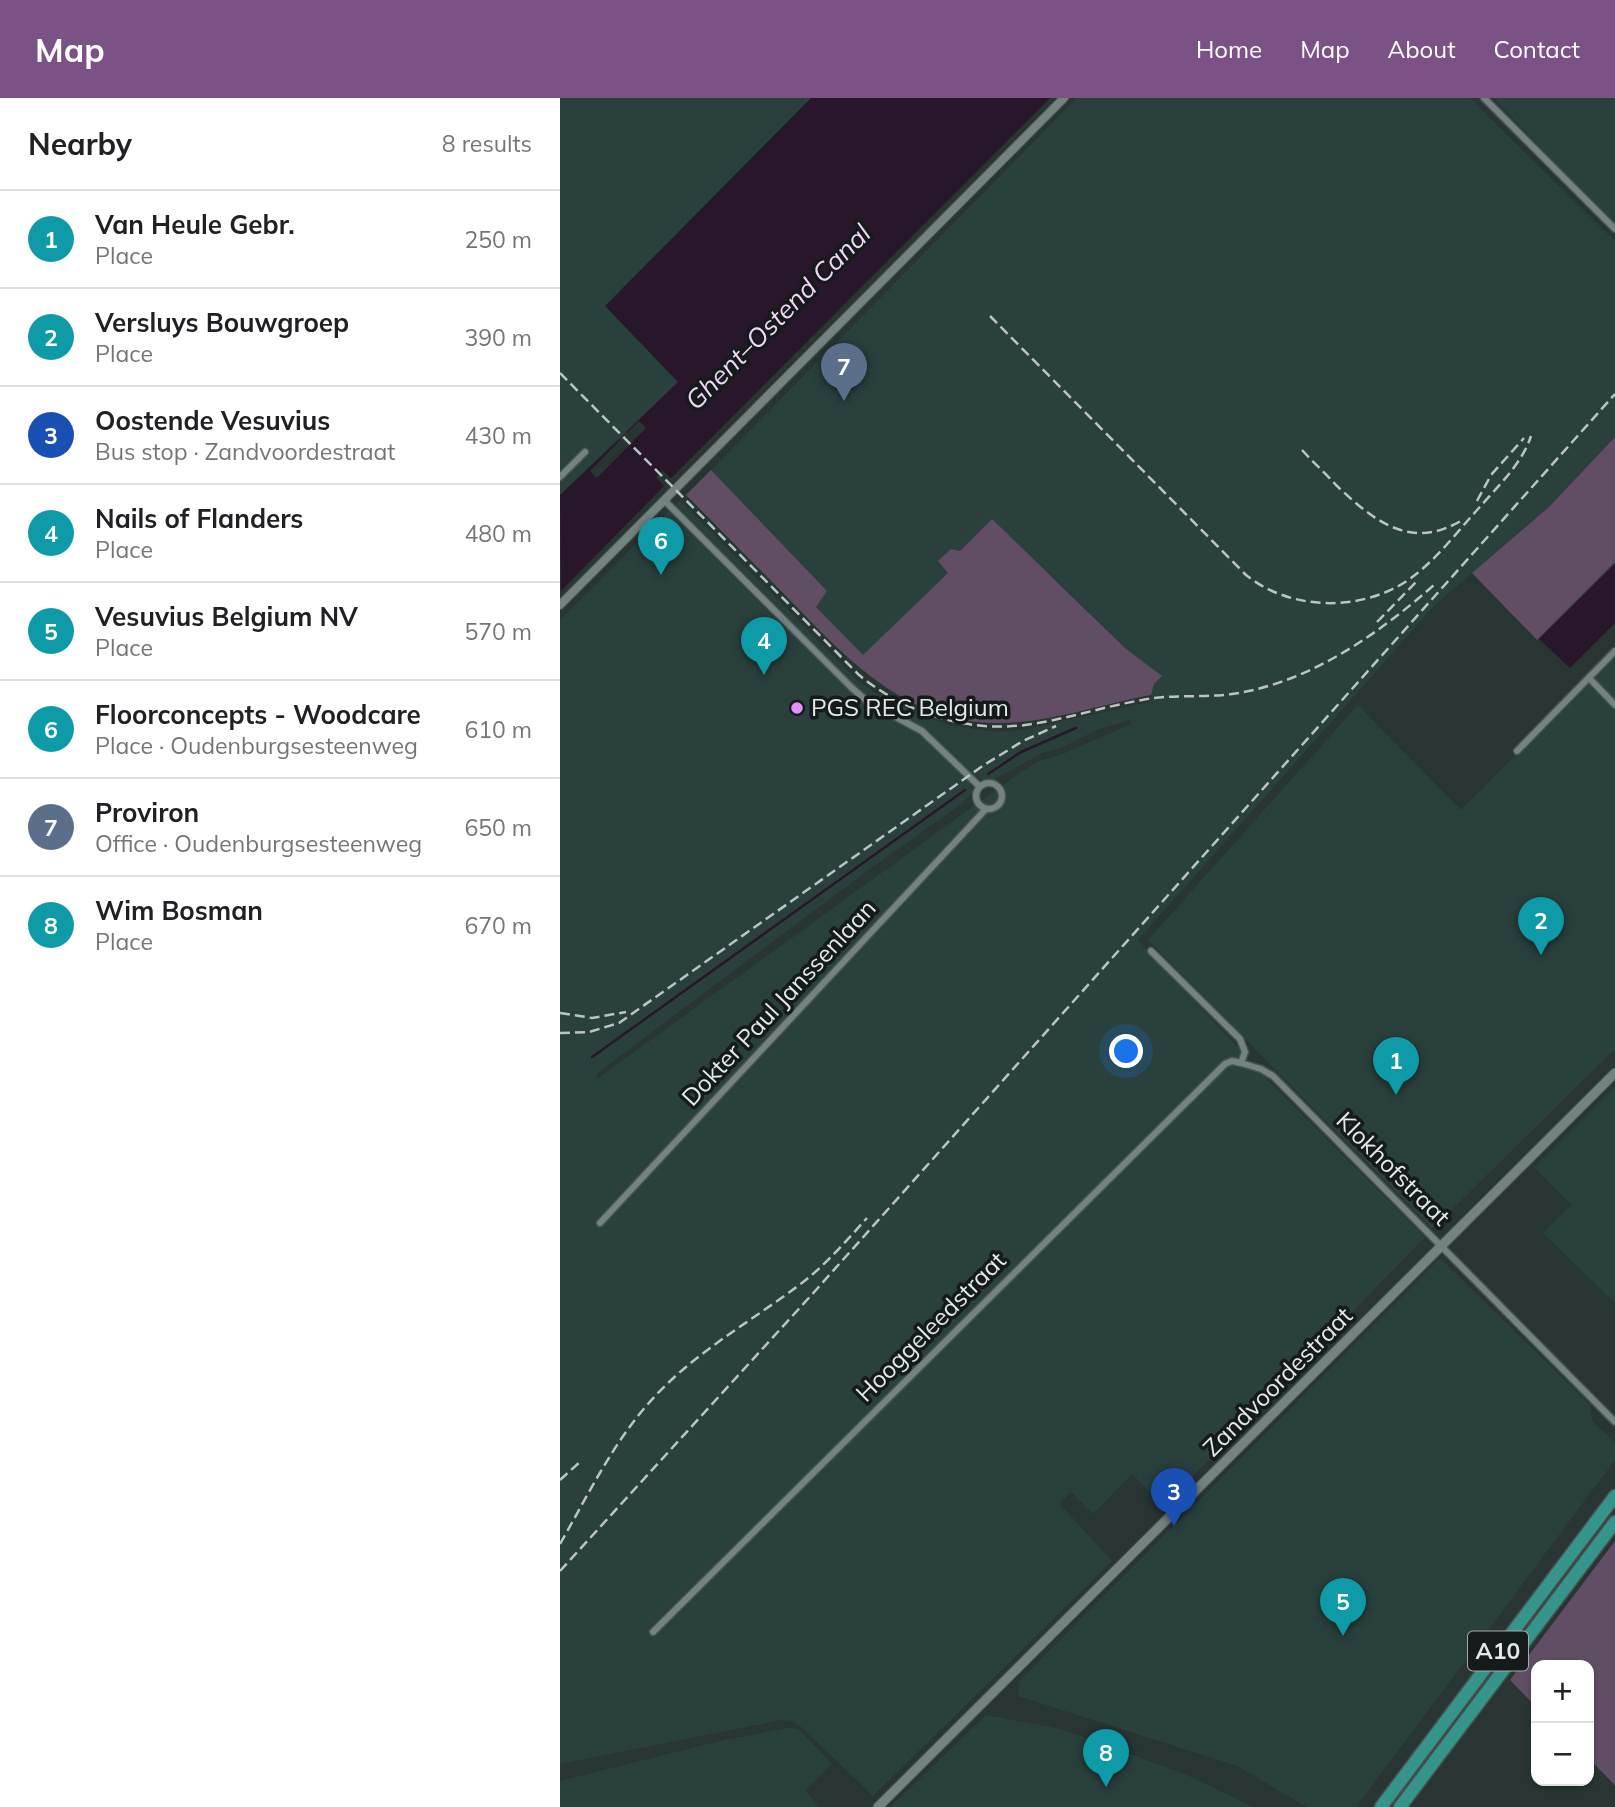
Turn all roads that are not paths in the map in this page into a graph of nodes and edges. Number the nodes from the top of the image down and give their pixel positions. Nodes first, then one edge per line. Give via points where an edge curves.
1 (1064, 98) edge
2 (1484, 98) edge
3 (1615, 229) edge
4 (585, 452) dead end
5 (560, 477) edge
6 (664, 500) junction
7 (560, 605) edge
8 (1615, 651) edge
9 (1589, 678) junction
10 (1615, 705) edge
11 (1517, 751) dead end
12 (979, 786) junction
13 (986, 809) junction
14 (1151, 951) dead end
15 (1241, 1063) junction
16 (1615, 1073) edge
17 (600, 1223) dead end
18 (1441, 1245) junction
19 (1615, 1422) edge
20 (1615, 1496) edge
21 (1615, 1522) edge
22 (653, 1632) dead end
23 (878, 1807) edge
24 (1381, 1807) edge
25 (1400, 1807) edge

1 - 6 street
2 - 3 street
4 - 5 street
6 - 7 street
6 - 12 street, Dokter Paul Janssenlaan via 852,688 868,702 922,731
8 - 9 street
9 - 10 street
9 - 11 street
12 - 13 street, Dokter Paul Janssenlaan via 976,800
12 - 13 street, Dokter Paul Janssenlaan via 993,783 1001,790 1001,801
13 - 17 street, Dokter Paul Janssenlaan
14 - 15 street via 1240,1039 1245,1052
15 - 18 street, Klokhofstraat via 1273,1076
15 - 22 street, Hooggeleedstraat via 1225,1064
16 - 18 main road, Zandvoordestraat
18 - 19 street, Klokhofstraat
18 - 23 main road, Zandvoordestraat
20 - 24 highway, A10
21 - 25 highway, A10

